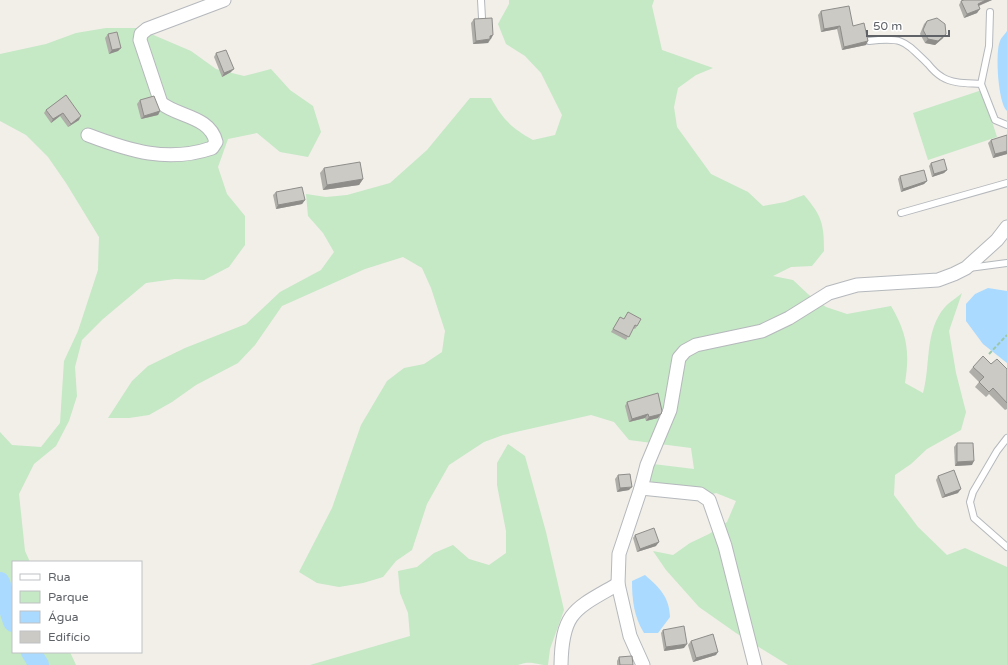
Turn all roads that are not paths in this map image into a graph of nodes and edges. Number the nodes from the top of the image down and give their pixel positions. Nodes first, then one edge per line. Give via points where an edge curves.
1 (224, 0) edge
2 (481, 0) edge
3 (990, 12) dead end
4 (482, 18) edge
5 (869, 41) edge
6 (982, 84) junction
7 (1007, 125) edge
8 (88, 135) dead end
9 (1007, 183) edge
10 (901, 213) dead end
11 (1007, 227) edge
12 (1007, 263) edge
13 (966, 268) junction
14 (1007, 438) edge
15 (641, 488) junction
16 (1007, 547) edge
17 (618, 584) junction
18 (561, 665) edge
19 (643, 665) edge
20 (755, 665) edge

1 - 8 street via 147,29 141,34 140,40 161,103 208,127 216,142 212,148 166,155 142,153
2 - 4 lane
3 - 6 lane via 989,46
5 - 6 lane via 892,38 901,40 940,77 950,81
6 - 7 lane via 995,120
9 - 10 lane
11 - 13 street via 997,240
12 - 13 lane
13 - 15 street via 938,280 856,285 829,293 789,318 762,330 685,351 679,358 670,410 647,465
14 - 16 lane via 973,492 970,502 974,518
15 - 17 street via 619,554
15 - 20 street via 700,494 709,500 725,546
17 - 18 street via 579,607 566,625
17 - 19 street via 630,636

